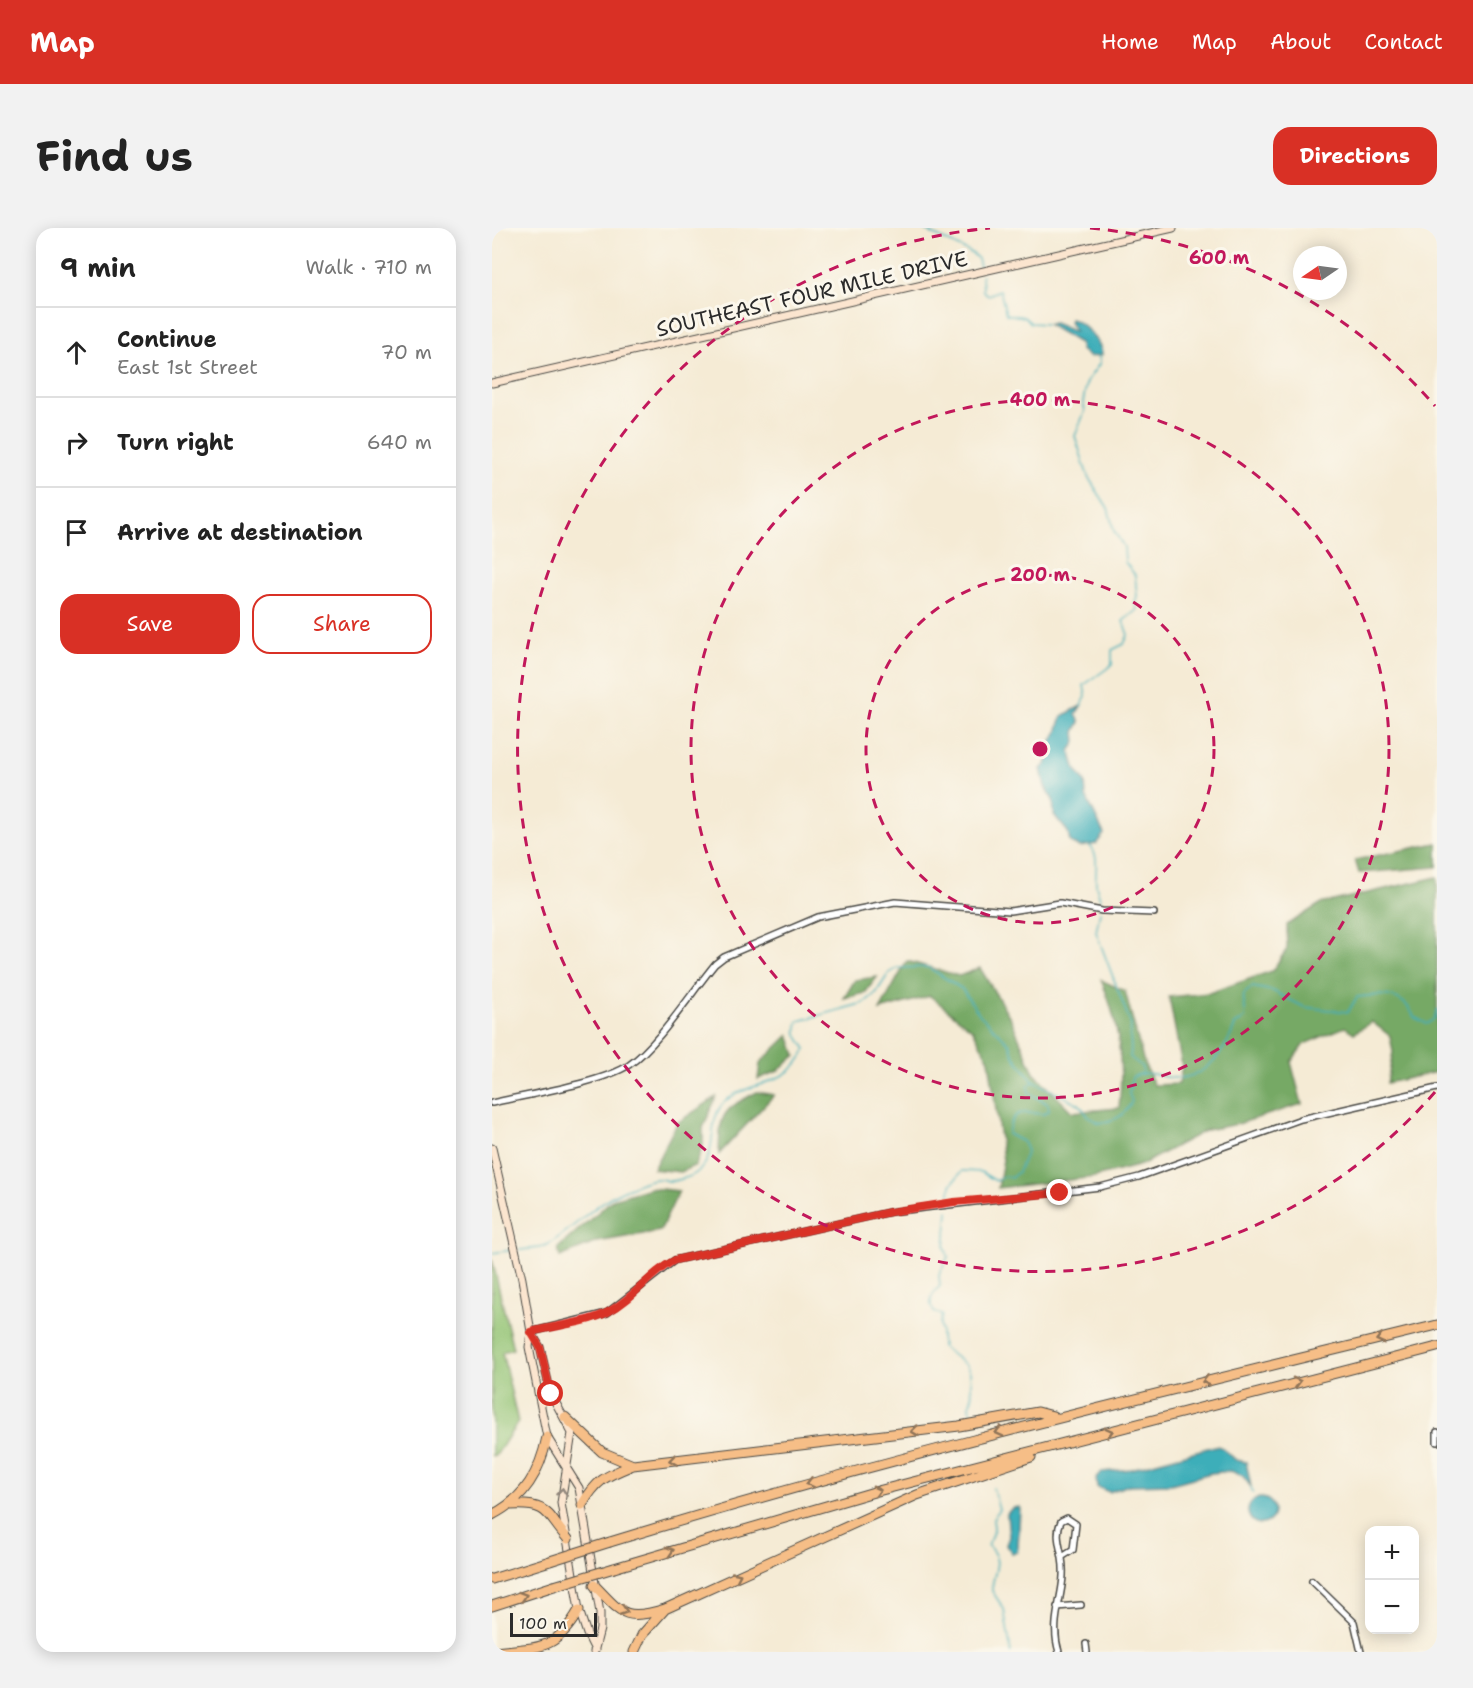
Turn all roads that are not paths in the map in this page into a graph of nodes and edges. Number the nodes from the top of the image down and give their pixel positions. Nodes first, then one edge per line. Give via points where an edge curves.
1 (1173, 228) edge
2 (492, 384) edge
3 (1154, 913) dead end
4 (1437, 1088) edge
5 (492, 1103) edge
6 (492, 1148) edge
7 (1437, 1325) edge
8 (531, 1332) junction
9 (1437, 1347) edge
10 (565, 1417) junction
11 (1055, 1417) junction
12 (1437, 1432) edge
13 (547, 1437) junction
14 (1437, 1442) edge
15 (1052, 1446) junction
16 (633, 1465) junction
17 (567, 1468) junction
18 (511, 1505) junction
19 (582, 1505) junction
20 (492, 1515) edge
21 (568, 1539) junction
22 (1062, 1557) junction
23 (492, 1579) edge
24 (1312, 1581) dead end
25 (594, 1585) junction
26 (1082, 1605) dead end
27 (492, 1606) edge
28 (1057, 1607) junction
29 (665, 1609) junction
30 (579, 1610) junction
31 (1086, 1644) dead end
32 (533, 1651) edge
33 (595, 1651) edge
34 (492, 1652) edge
35 (634, 1652) edge
36 (1059, 1652) edge
37 (1087, 1652) edge
38 (1361, 1652) edge

1 - 2 main road, SOUTHEAST FOUR MILE DRIVE
3 - 5 street via 1102,911 1060,903 1010,911 895,902 818,917 715,964 627,1066 609,1075
4 - 8 street via 1301,1119 1139,1177 1100,1187 890,1212 675,1260 607,1313
6 - 8 main road
7 -> 11 highway
8 - 10 main road via 540,1347 551,1394
8 - 13 main road via 529,1347
15 -> 9 highway
10 - 16 highway via 602,1452
10 - 17 main road via 572,1433
11 -> 16 highway via 1038,1412 959,1426
11 -> 23 highway, bridge via 779,1491
12 - 14 street
13 - 17 main road
13 - 18 highway via 540,1467
27 -> 15 highway, bridge via 811,1509
29 -> 15 highway via 917,1495 1026,1459
16 - 19 highway via 604,1477
17 - 19 main road via 579,1488
21 -> 17 main road via 560,1492
18 - 20 highway
18 - 21 highway via 541,1508 555,1519
19 - 25 main road
21 - 30 main road
22 - 22 street via 1059,1527 1067,1518 1076,1524 1076,1543 1070,1554
22 - 28 street
24 - 38 street via 1354,1622
25 -> 29 highway via 624,1612 638,1615
25 - 33 main road via 600,1613
26 - 28 street
28 - 36 street via 1054,1632
29 - 35 highway via 642,1635
30 - 32 highway via 562,1638
30 - 33 main road
31 - 37 street
32 - 34 highway

